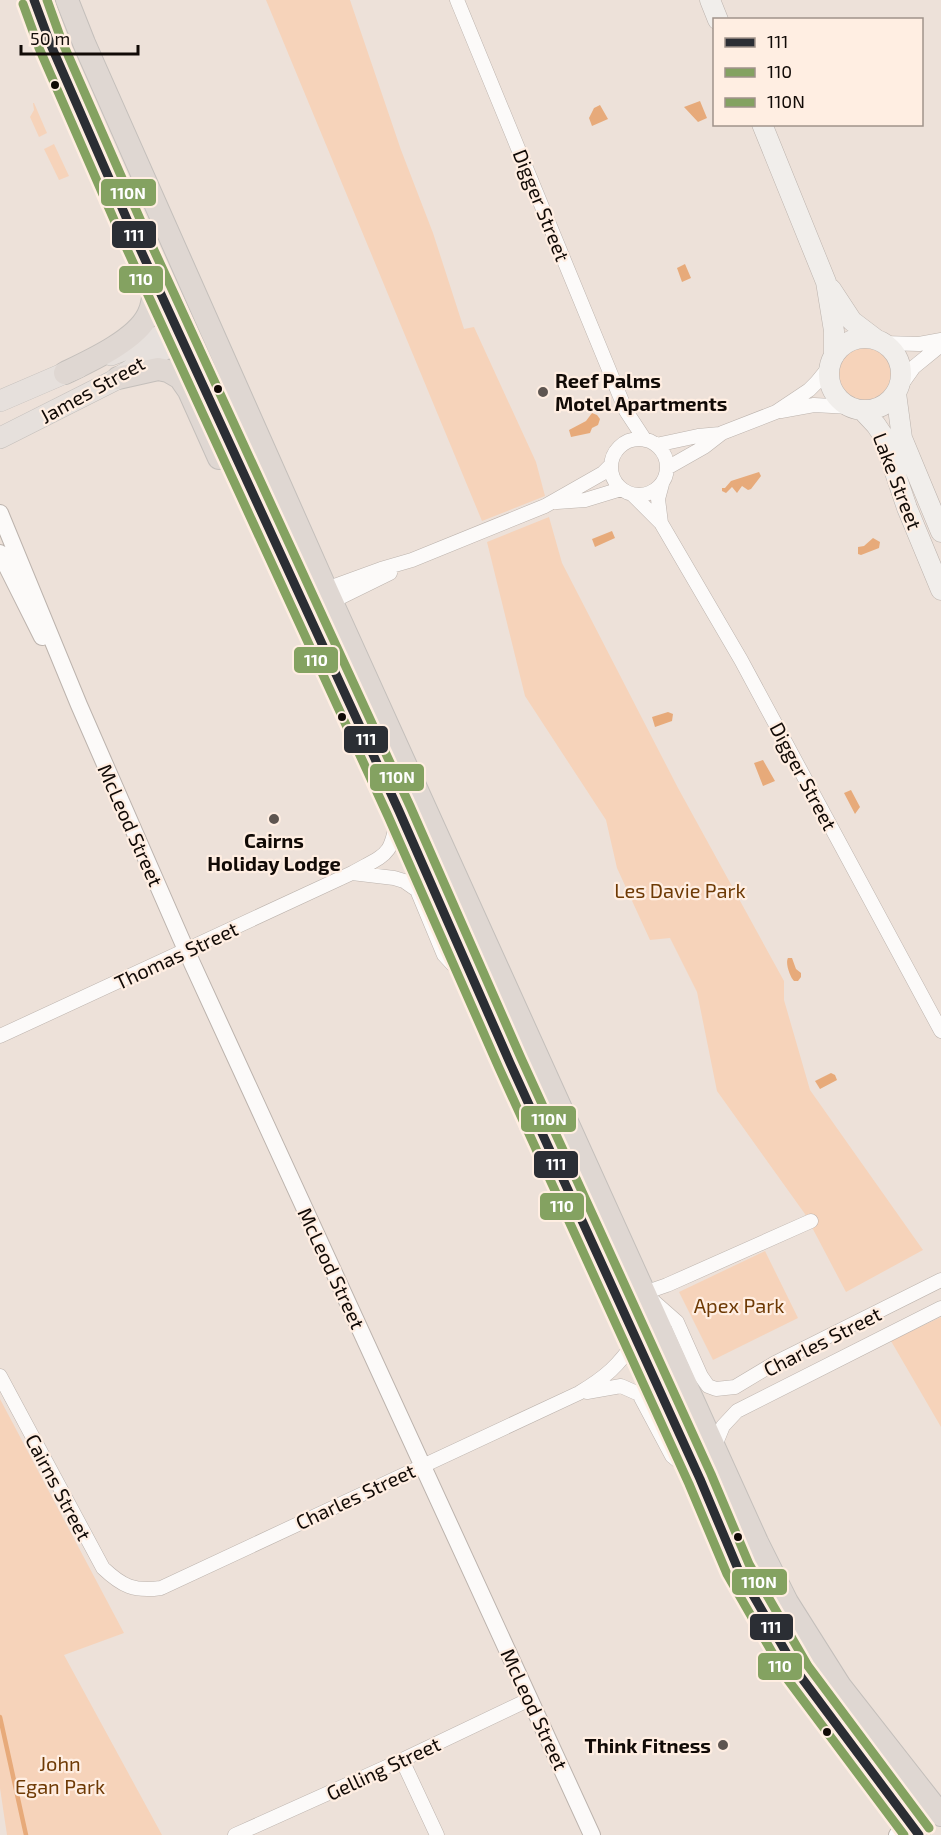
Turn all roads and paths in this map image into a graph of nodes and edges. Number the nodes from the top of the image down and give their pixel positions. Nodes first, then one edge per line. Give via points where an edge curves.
1 (34, 0) edge
2 (67, 0) edge
3 (457, 0) edge
4 (710, 0) edge
5 (717, 18) edge
6 (763, 126) edge
7 (155, 278) junction
8 (826, 282) junction
9 (207, 322) junction
10 (180, 334) junction
11 (941, 340) edge
12 (880, 342) junction
13 (941, 345) edge
14 (832, 361) junction
15 (65, 373) junction
16 (118, 378) junction
17 (897, 391) junction
18 (0, 401) edge
19 (856, 409) junction
20 (626, 411) junction
21 (776, 412) junction
22 (722, 434) junction
23 (0, 438) edge
24 (650, 442) junction
25 (621, 446) junction
26 (611, 465) junction
27 (667, 468) junction
28 (662, 484) junction
29 (627, 492) junction
30 (552, 503) junction
31 (0, 513) edge
32 (661, 523) junction
33 (941, 532) edge
34 (0, 553) edge
35 (941, 590) edge
36 (328, 595) junction
37 (302, 601) junction
38 (76, 698) junction
39 (399, 811) junction
40 (352, 873) junction
41 (186, 950) junction
42 (481, 997) junction
43 (941, 1031) edge
44 (0, 1036) edge
45 (811, 1221) dead end
46 (941, 1280) edge
47 (644, 1293) junction
48 (941, 1308) edge
49 (636, 1340) junction
50 (0, 1376) edge
51 (753, 1377) junction
52 (579, 1393) junction
53 (763, 1398) junction
54 (714, 1448) junction
55 (422, 1464) junction
56 (700, 1479) junction
57 (130, 1588) joint
58 (530, 1699) junction
59 (402, 1760) junction
60 (940, 1812) edge
61 (910, 1832) edge
62 (235, 1835) edge
63 (437, 1835) edge
64 (592, 1835) edge

1 - 7 highway
2 - 9 highway
3 - 20 street, Digger Street
4 - 5 main road
6 - 8 main road
7 - 10 highway
7 - 15 highway via 144,322 101,355
8 - 12 main road via 852,321
8 - 14 main road via 832,320
9 - 10 highway
9 - 36 highway
10 - 15 main road, James Street
10 - 16 main road, James Street
10 - 37 highway
11 - 12 street via 920,344
12 - 14 main road via 853,341 842,346
12 - 17 main road via 892,350 900,365
13 - 17 street via 914,367
14 - 19 main road via 833,390 840,400
14 - 21 street via 817,382
15 - 18 main road, James Street
16 - 23 main road, James Street
16 - 37 highway via 158,369 183,381 271,568
17 - 19 main road via 884,405
17 - 33 main road, Lake Street via 902,438
19 - 21 street via 814,405
19 - 35 main road, Lake Street via 882,434
20 - 24 street, Digger Street
20 - 25 street, Digger Street
21 - 22 street
22 - 24 street
22 - 27 street
24 - 25 street via 628,441
24 - 27 street via 662,451
25 - 26 street
26 - 29 street via 612,474
26 - 30 street
27 - 28 street
28 - 29 street via 649,494
28 - 32 street, Digger Street via 658,499
29 - 30 street
29 - 32 street, Digger Street
30 - 36 street via 381,569
31 - 38 street, McLeod Street
32 - 43 street, Digger Street via 741,660
34 - 38 street, McLeod Street via 29,615
36 - 37 highway
36 - 47 highway
37 - 39 highway
38 - 41 street, McLeod Street
39 - 40 street, Thomas Street via 391,847 384,856
39 - 42 highway
40 - 41 street, Thomas Street
40 - 42 street via 404,880 417,890 444,955
41 - 44 street, Thomas Street
41 - 55 street, McLeod Street
42 - 49 highway
45 - 47 street
46 - 51 street, Charles Street
47 - 51 street, Charles Street via 677,1322 708,1386 735,1387
47 - 54 highway
48 - 53 street, Charles Street
49 - 52 street, Charles Street via 603,1379
49 - 56 highway
50 - 57 street, Cairns Street via 103,1568
51 - 53 street
52 - 55 street, Charles Street
52 - 56 street, Charles Street via 621,1386 639,1394 672,1456
53 - 54 street, Charles Street via 729,1418
54 - 60 highway via 757,1542 808,1638 840,1686
55 - 57 street, Charles Street via 161,1588
55 - 58 street, McLeod Street
56 - 61 highway via 738,1569 773,1632
58 - 59 street, Gelling Street
58 - 64 street, McLeod Street
59 - 62 street, Gelling Street
59 - 63 street
60 - 61 street

